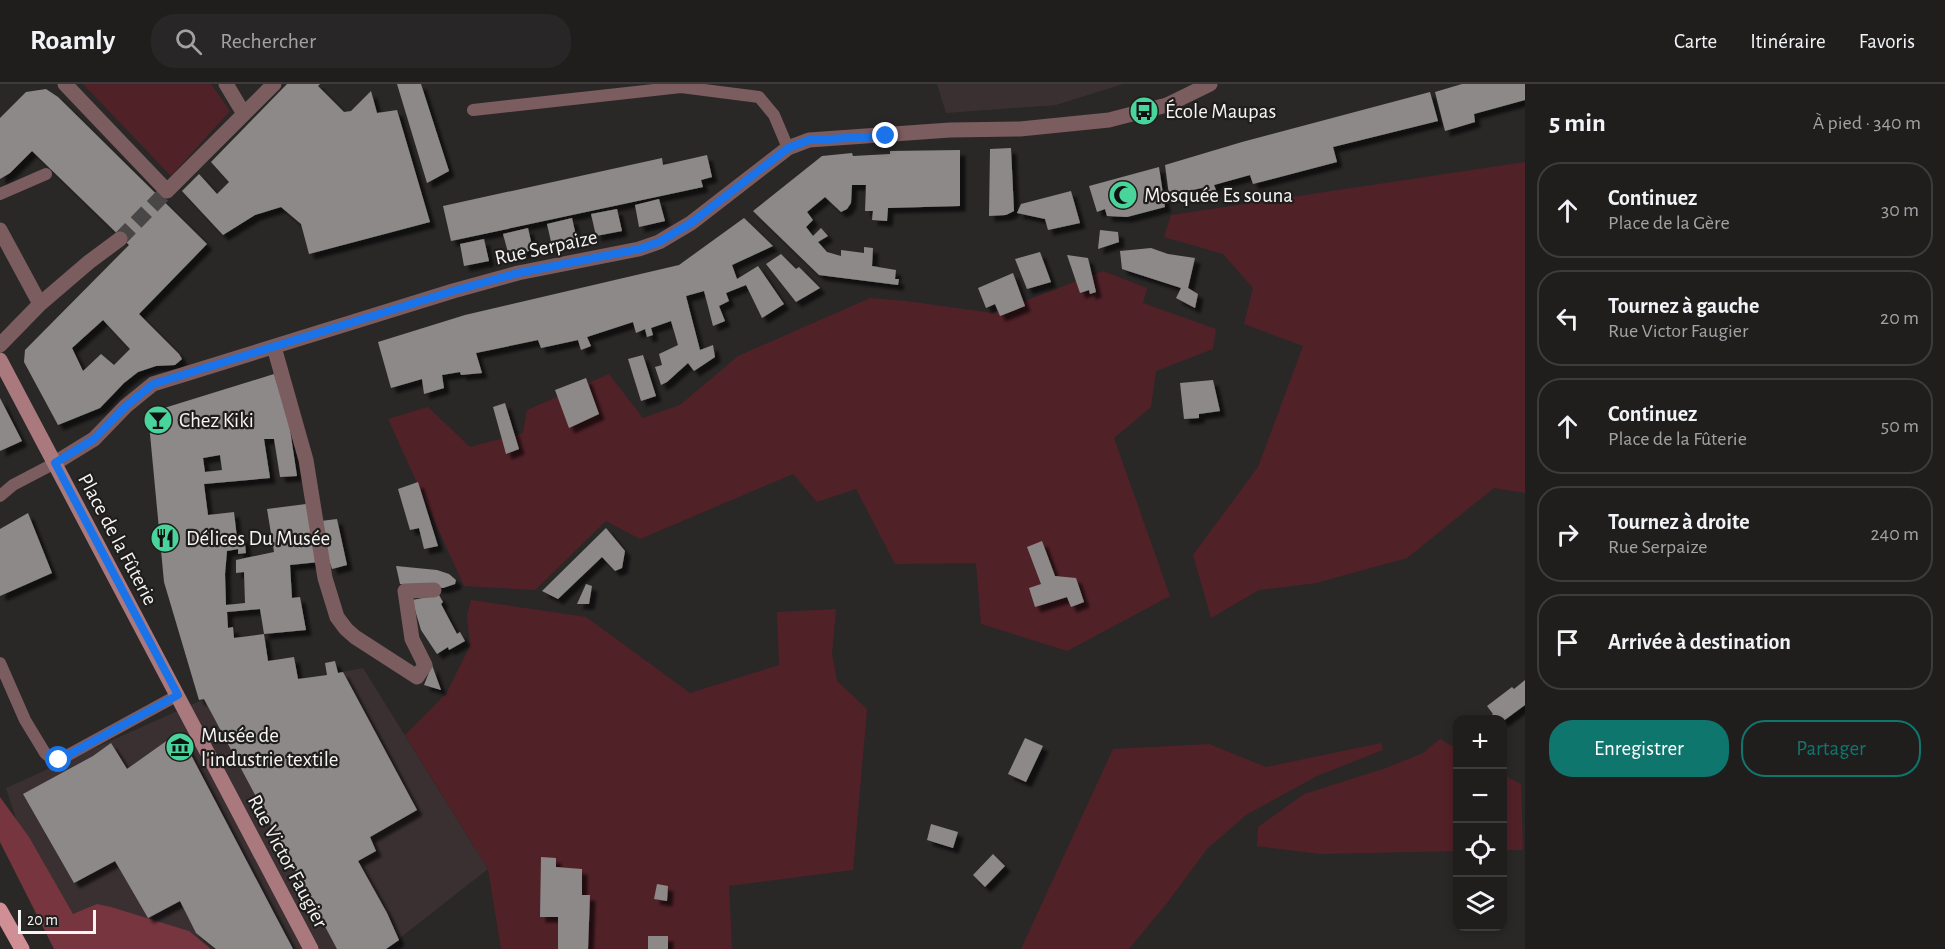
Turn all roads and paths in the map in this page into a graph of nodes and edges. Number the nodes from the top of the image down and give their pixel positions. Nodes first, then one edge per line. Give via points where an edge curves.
1 (65, 84) edge
2 (226, 84) edge
3 (274, 84) edge
4 (1210, 84) edge
5 (677, 85) edge
6 (473, 110) dead end
7 (244, 114) junction
8 (788, 148) junction
9 (46, 174) dead end
10 (0, 194) edge
11 (0, 230) edge
12 (120, 239) tunnel mouth
13 (40, 304) junction
14 (0, 345) edge
15 (274, 347) junction
16 (0, 360) edge
17 (55, 463) junction
18 (0, 496) edge
19 (434, 590) dead end
20 (144, 634) joint
21 (0, 663) edge
22 (178, 695) junction
23 (0, 910) edge
24 (0, 916) edge
25 (12, 949) edge
26 (22, 949) edge
27 (310, 949) edge

1 - 7 street via 166,191
2 - 7 street
3 - 7 street
4 - 8 street, Rue Serpaize via 1167,105 1110,120 1020,129 809,140
5 - 6 lane
5 - 8 lane via 759,97 774,115
8 - 15 street, Rue Serpaize via 691,223 659,242 485,282
9 - 10 lane
11 - 13 street
12 - 13 street
13 - 14 street
15 - 17 street, Rue Serpaize via 153,384 94,439
15 - 19 street via 306,460 325,578 337,617 355,637 417,677 426,666 412,639 405,591
16 - 17 main road, Place de la Fûterie
17 - 18 lane via 13,484
17 - 20 main road, Place de la Fûterie
20 - 22 main road, Rue Victor Faugier
21 - 22 lane via 26,720 52,759 59,760
22 - 27 main road, Rue Victor Faugier
23 - 26 main road
24 - 25 main road

